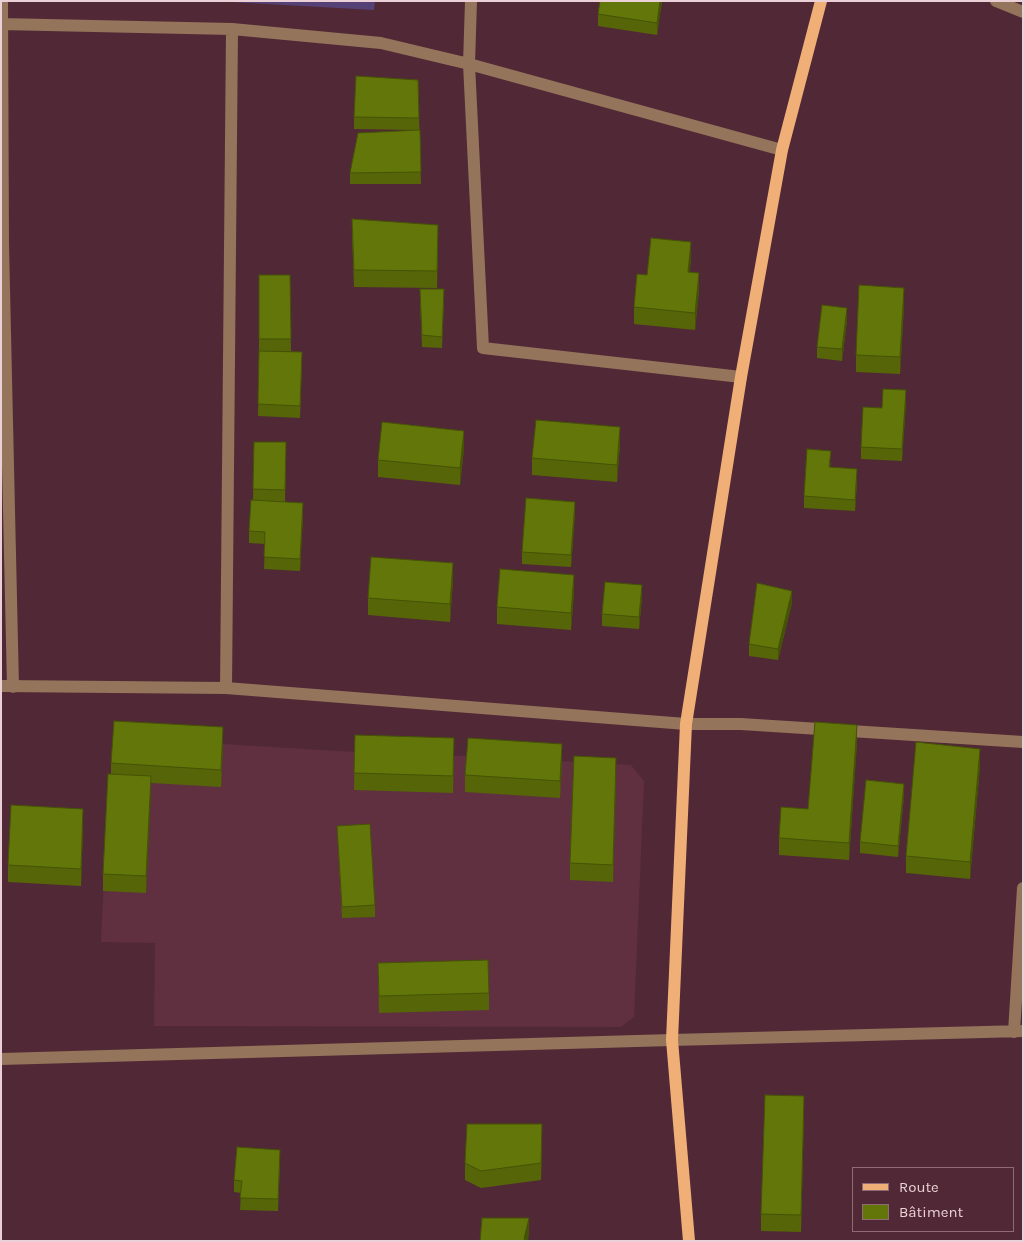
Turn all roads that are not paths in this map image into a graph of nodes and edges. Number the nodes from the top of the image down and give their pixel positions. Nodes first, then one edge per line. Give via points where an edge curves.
1 (2, 1) edge
2 (471, 1) edge
3 (821, 1) edge
4 (996, 1) edge
5 (1023, 12) edge
6 (1, 24) edge
7 (232, 29) junction
8 (469, 64) junction
9 (782, 150) junction
10 (2, 244) edge
11 (741, 377) junction
12 (7, 687) edge
13 (226, 688) junction
14 (686, 724) junction
15 (1023, 742) edge
16 (1023, 888) edge
17 (1018, 1031) edge
18 (672, 1040) junction
19 (1, 1058) edge
20 (689, 1241) edge

1 - 6 street
2 - 8 street
3 - 9 main road
4 - 5 street
6 - 7 street
6 - 10 street
7 - 8 street via 381,43
7 - 13 street
8 - 9 street
8 - 11 street via 483,348
9 - 11 main road
10 - 12 street
11 - 14 main road
12 - 13 street
13 - 14 street
14 - 15 street via 741,724
14 - 18 main road
16 - 17 street
17 - 18 street
18 - 19 street
18 - 20 main road

